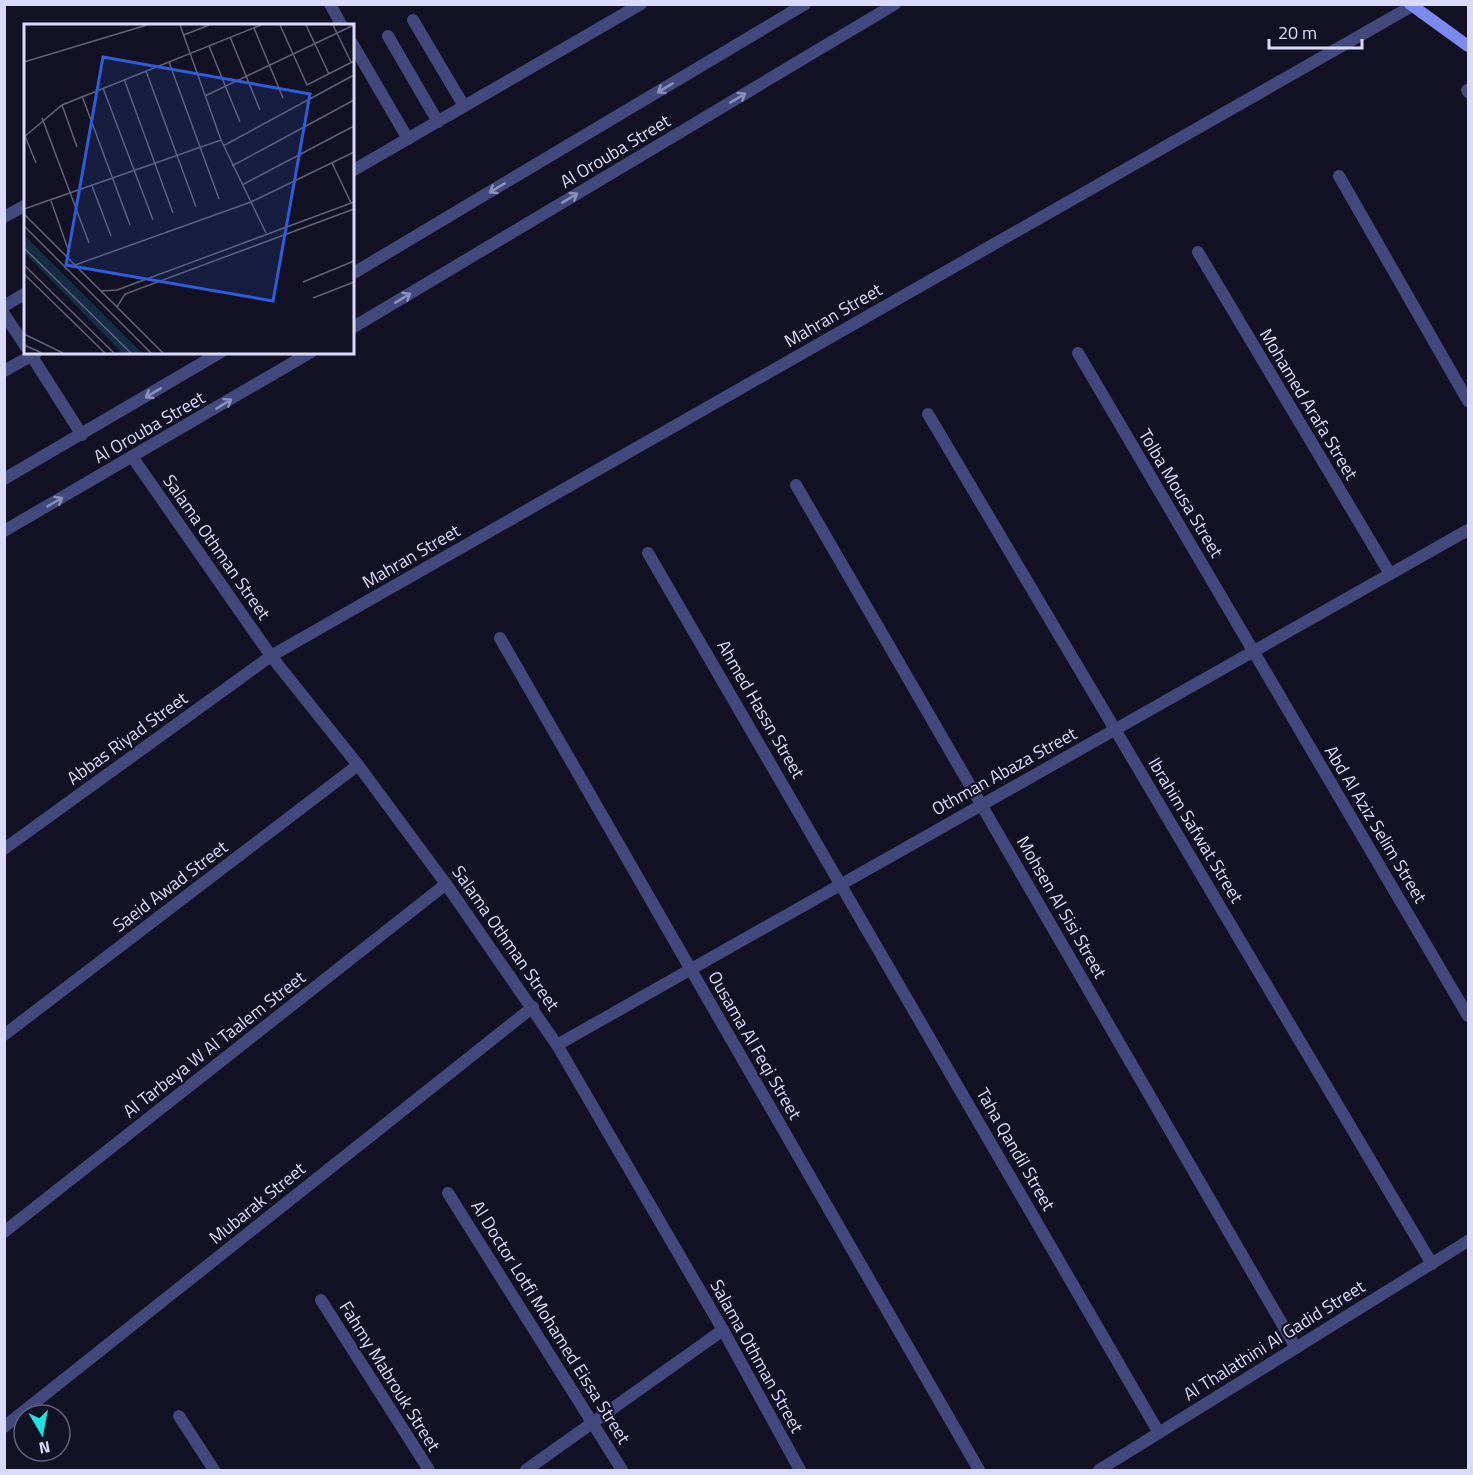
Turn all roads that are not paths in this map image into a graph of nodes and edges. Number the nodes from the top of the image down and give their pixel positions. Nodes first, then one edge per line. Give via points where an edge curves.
1 (330, 4) edge
2 (641, 4) edge
3 (806, 4) edge
4 (896, 4) edge
5 (1411, 5) edge
6 (413, 20) dead end
7 (341, 24) edge
8 (388, 36) dead end
9 (354, 46) edge
10 (1468, 46) edge
11 (464, 106) junction
12 (438, 122) junction
13 (408, 138) junction
14 (354, 170) edge
15 (1338, 176) dead end
16 (24, 206) edge
17 (4, 217) edge
18 (1198, 252) dead end
19 (354, 273) edge
20 (24, 294) edge
21 (4, 306) edge
22 (4, 314) edge
23 (354, 327) edge
24 (24, 342) edge
25 (1078, 353) dead end
26 (28, 354) edge
27 (32, 354) edge
28 (218, 354) edge
29 (308, 354) edge
30 (4, 371) edge
31 (1468, 400) edge
32 (928, 414) dead end
33 (82, 435) junction
34 (133, 458) junction
35 (4, 479) edge
36 (796, 485) dead end
37 (1468, 530) edge
38 (4, 531) edge
39 (648, 553) dead end
40 (1390, 574) junction
41 (500, 638) dead end
42 (1253, 651) junction
43 (271, 656) junction
44 (1115, 729) junction
45 (358, 765) junction
46 (982, 805) junction
47 (4, 849) edge
48 (446, 884) junction
49 (842, 884) junction
50 (691, 969) junction
51 (532, 1007) junction
52 (1468, 1016) edge
53 (4, 1035) edge
54 (557, 1045) junction
55 (448, 1193) dead end
56 (4, 1232) edge
57 (1468, 1241) edge
58 (1432, 1264) junction
59 (321, 1300) dead end
60 (723, 1330) junction
61 (1296, 1348) junction
62 (179, 1416) dead end
63 (593, 1423) junction
64 (4, 1427) edge
65 (1159, 1433) junction
66 (214, 1470) edge
67 (429, 1470) edge
68 (526, 1470) edge
69 (622, 1470) edge
70 (800, 1470) edge
71 (979, 1470) edge
72 (1098, 1470) edge

1 - 7 street
2 - 11 street
3 -> 19 street, Al Orouba Street
23 -> 4 street, Al Orouba Street
5 - 10 main road
5 - 43 street, Mahran Street
6 - 11 street
8 - 12 street
9 - 13 street
11 - 12 street
12 - 13 street
13 - 14 street
15 - 31 street
16 - 17 street
18 - 40 street, Mohamed Arafa Street
20 - 21 street
22 - 24 street
25 - 42 street, Tolba Mousa Street
26 - 30 street
27 - 33 street
28 -> 33 street, Al Orouba Street
34 -> 29 street, Al Orouba Street
32 - 44 street, Ibrahim Safwat Street
33 - 35 street, Al Orouba Street
38 -> 34 street, Al Orouba Street
34 - 43 street, Salama Othman Street
36 - 46 street, Mohsen Al Sisi Street
37 - 40 street, Othman Abaza Street
39 - 49 street, Ahmed Hassn Street
40 - 42 street, Othman Abaza Street
41 - 50 street, Ousama Al Feqi Street
42 - 44 street, Othman Abaza Street
42 - 52 street, Abd Al Aziz Selim Street
43 - 45 street, Salama Othman Street
43 - 47 street, Abbas Riyad Street
44 - 46 street, Othman Abaza Street
44 - 58 street, Ibrahim Safwat Street
45 - 48 street, Salama Othman Street
45 - 53 street, Saeid Awad Street
46 - 49 street, Othman Abaza Street
46 - 61 street, Mohsen Al Sisi Street
48 - 51 street, Salama Othman Street
48 - 56 street, Al Tarbeya W Al Taalem Street
49 - 50 street, Othman Abaza Street
49 - 65 street, Taha Qandil Street
50 - 54 street, Othman Abaza Street
50 - 71 street, Ousama Al Feqi Street
51 - 54 street, Salama Othman Street
51 - 64 street, Mubarak Street
54 - 60 street, Salama Othman Street
55 - 63 street, Al Doctor Lotfi Mohamed Eissa Street
57 - 58 street, Al Thalathini Al Gadid Street
58 - 61 street, Al Thalathini Al Gadid Street
59 - 67 street, Fahmy Mabrouk Street
60 - 63 street
60 - 70 street, Salama Othman Street
61 - 65 street, Al Thalathini Al Gadid Street
62 - 66 street
63 - 68 street
63 - 69 street, Al Doctor Lotfi Mohamed Eissa Street
65 - 72 street, Al Thalathini Al Gadid Street

